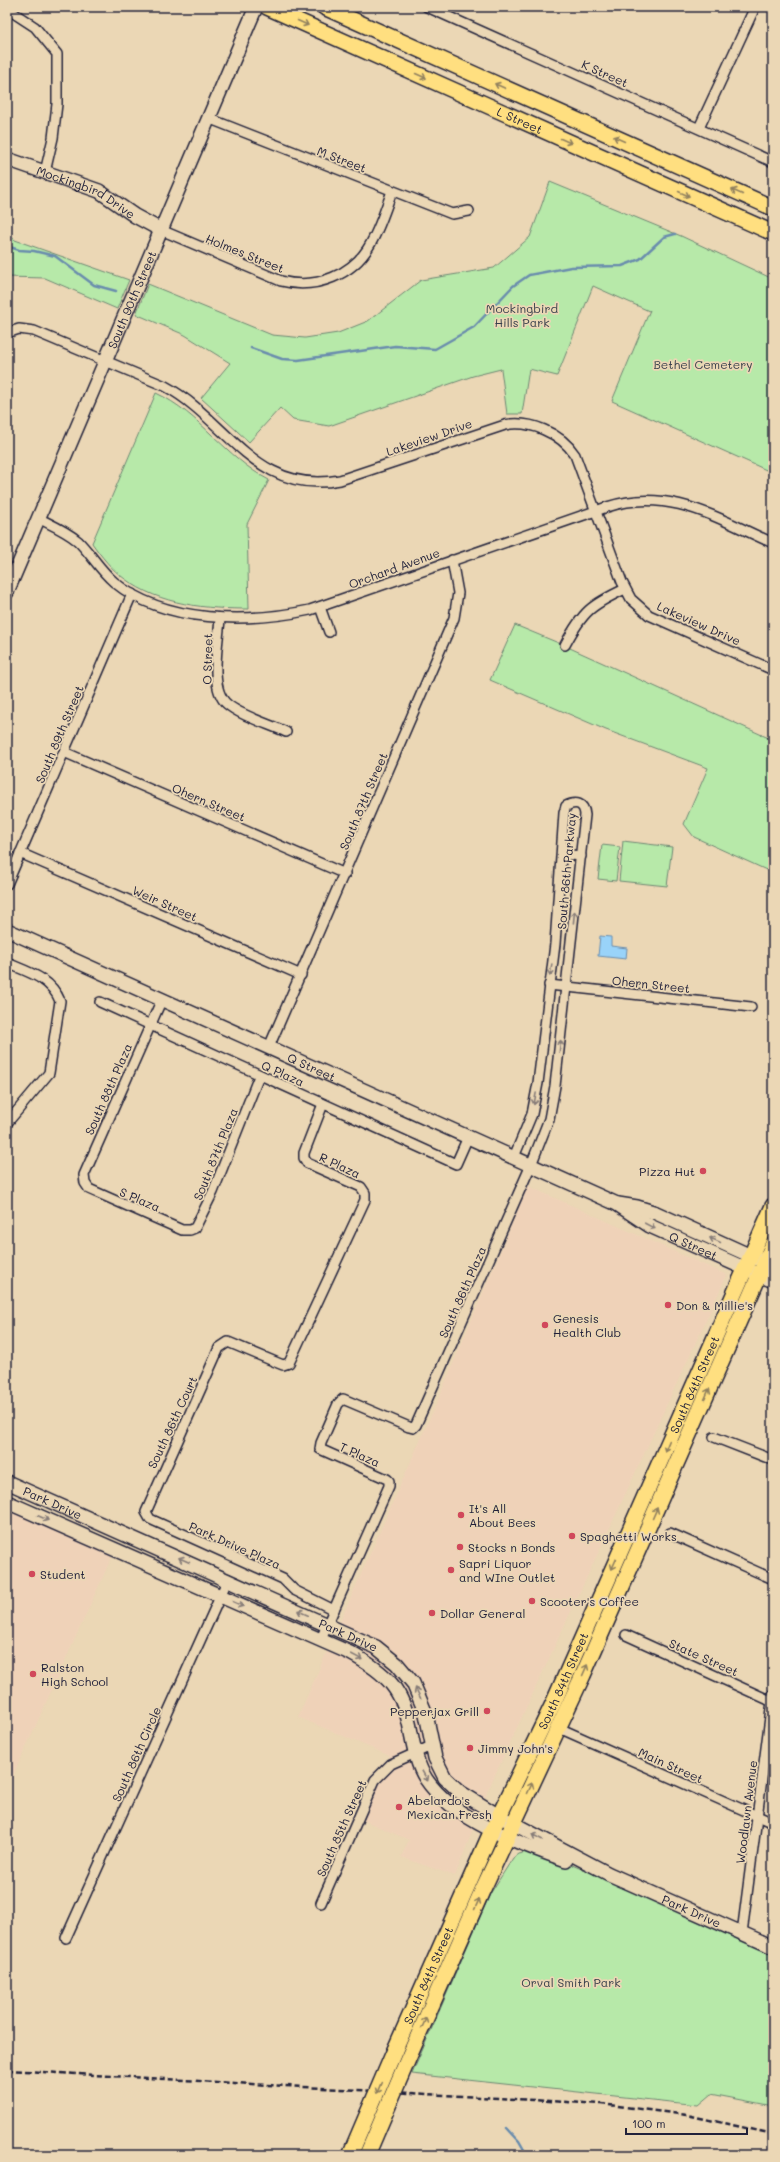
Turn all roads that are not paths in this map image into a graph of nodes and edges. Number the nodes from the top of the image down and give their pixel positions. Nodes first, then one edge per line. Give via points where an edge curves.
1 (256, 7) edge
2 (267, 7) edge
3 (324, 7) edge
4 (427, 7) edge
5 (755, 7) edge
6 (12, 12) dead end
7 (208, 118) junction
8 (699, 128) junction
9 (7, 159) edge
10 (773, 162) edge
11 (45, 172) junction
12 (392, 191) junction
13 (773, 208) edge
14 (469, 211) dead end
15 (161, 230) junction
16 (773, 234) edge
17 (9, 332) edge
18 (106, 361) junction
19 (596, 510) junction
20 (38, 518) junction
21 (773, 544) edge
22 (452, 560) junction
23 (625, 589) junction
24 (7, 592) edge
25 (132, 594) junction
26 (320, 607) junction
27 (220, 618) junction
28 (329, 632) dead end
29 (565, 645) dead end
30 (773, 670) edge
31 (286, 732) dead end
32 (64, 752) junction
33 (20, 853) junction
34 (562, 854) junction
35 (581, 856) junction
36 (345, 874) junction
37 (7, 884) edge
38 (7, 930) edge
39 (555, 944) junction
40 (571, 944) junction
41 (7, 962) edge
42 (301, 975) junction
43 (549, 985) junction
44 (566, 988) junction
45 (162, 999) junction
46 (100, 1002) dead end
47 (751, 1007) dead end
48 (150, 1026) junction
49 (269, 1047) junction
50 (539, 1068) junction
51 (557, 1070) junction
52 (259, 1076) junction
53 (323, 1104) junction
54 (7, 1123) edge
55 (527, 1124) junction
56 (544, 1131) junction
57 (468, 1136) junction
58 (514, 1157) junction
59 (531, 1165) junction
60 (89, 1189) joint
61 (773, 1206) edge
62 (182, 1230) joint
63 (773, 1244) edge
64 (748, 1263) junction
65 (768, 1271) edge
66 (225, 1342) joint
67 (714, 1437) dead end
68 (320, 1449) joint
69 (773, 1460) edge
70 (7, 1482) edge
71 (7, 1502) edge
72 (146, 1515) joint
73 (670, 1533) dead end
74 (228, 1579) junction
75 (773, 1579) edge
76 (220, 1596) junction
77 (334, 1610) junction
78 (328, 1624) junction
79 (626, 1635) dead end
80 (320, 1641) junction
81 (773, 1699) edge
82 (559, 1728) junction
83 (431, 1746) junction
84 (415, 1752) junction
85 (758, 1816) junction
86 (496, 1823) junction
87 (773, 1823) edge
88 (511, 1830) junction
89 (321, 1903) dead end
90 (742, 1933) junction
91 (66, 1938) dead end
92 (773, 1947) edge
93 (350, 2155) edge
94 (366, 2155) edge

1 - 7 street, South 90th Street
2 -> 16 main road, L Street
13 -> 3 main road, L Street
4 - 8 street, K Street
5 - 8 street
6 - 11 street via 35,26 57,54 57,104
7 - 12 street, M Street
7 - 15 street, South 90th Street
8 - 10 street, K Street
9 - 11 street, Mockingbird Drive
11 - 15 street, Mockingbird Drive via 99,191 134,216
12 - 14 street, M Street via 452,214
12 - 15 street, Holmes Street via 372,241 361,258 339,275 315,283 281,281
15 - 18 street, South 90th Street
17 - 18 street, Lakeview Drive via 19,329 34,331
18 - 19 street, Lakeview Drive via 177,393 258,464 280,475 304,481 340,480 504,425 536,427 558,438 572,450
18 - 20 street, South 90th Street
19 - 21 street, Orchard Avenue via 642,500 674,502 697,509
19 - 22 street, Orchard Avenue
19 - 23 street, Lakeview Drive
20 - 24 street, South 90th Street
20 - 25 street, Orchard Avenue via 72,536 110,578
22 - 26 street, Orchard Avenue
22 - 36 street, South 87th Street via 458,593 454,618
23 - 29 street via 588,610 577,623
23 - 30 street, Lakeview Drive via 631,599 649,615
25 - 27 street, Orchard Avenue via 159,605
25 - 32 street, South 89th Street
26 - 27 street, Orchard Avenue via 271,617
26 - 28 street
27 - 31 street, O Street via 216,682 219,694 233,708
32 - 33 street, South 89th Street
32 - 36 street, Ohern Street
33 - 37 street, South 89th Street
33 - 42 street, Weir Street
34 - 35 street
34 - 35 street, South 86th Parkway via 566,806 573,802 581,804 584,808
34 - 39 street, South 86th Parkway
40 -> 35 street, South 86th Parkway
36 - 42 street, South 87th Street
38 - 45 street, Q Street
39 - 40 street
39 -> 43 street, South 86th Parkway
40 - 44 street, South 86th Parkway
41 - 54 street via 46,981 56,990 60,1001 48,1073
42 - 49 street, South 87th Street
43 - 44 street, Ohern Street
43 - 50 street, South 86th Parkway
44 - 47 street, Ohern Street
51 -> 44 street, South 86th Parkway
45 - 48 street, South 88th Plaza
45 - 49 street, Q Street
46 - 48 street, Q Plaza
48 - 52 street, Q Plaza
48 - 60 street, South 88th Plaza via 84,1175
49 - 57 street, Q Street
50 - 51 street
50 -> 55 street, South 86th Parkway via 532,1114
51 - 56 street, South 86th Parkway via 549,1119
52 - 53 street, Q Plaza
52 - 62 street, South 87th Plaza via 198,1224 190,1230
53 - 57 street, Q Plaza via 456,1164
53 - 66 street, R Plaza via 304,1158 307,1162 360,1187 365,1193 365,1200 292,1360 287,1364 278,1364
55 - 56 street
55 - 58 street, South 86th Parkway
56 - 59 street, South 86th Parkway
57 - 58 street, Q Street
58 - 59 street, Q Street
59 - 64 street, Q Street via 617,1204 656,1213
59 - 68 street, South 86th Plaza via 416,1425 413,1428 343,1399 338,1404
60 - 62 street, S Plaza
61 - 64 main road, South 84th Street
63 - 65 main road, South 84th Street
64 - 65 street, Q Street
64 -> 86 main road, South 84th Street via 553,1704
82 -> 65 main road, South 84th Street
66 - 72 street, South 86th Court via 219,1348 191,1408 146,1509
67 - 69 street
68 - 77 street, T Plaza via 389,1481 386,1494
74 -> 70 street, Park Drive
71 -> 76 street, Park Drive
72 - 77 street, Park Drive Plaza via 283,1579 294,1590
73 - 75 street
74 - 76 street, South 86th Circle
78 -> 74 street, Park Drive
76 -> 80 street, Park Drive
76 - 91 street, South 86th Circle
77 - 78 street
78 - 80 street
83 -> 78 street, Park Drive via 422,1702 406,1674 376,1647
79 - 81 street, State Street
80 -> 84 street, Park Drive via 372,1665 393,1685 405,1706
81 - 85 street, Woodlawn Avenue
82 - 85 street, Main Street
88 -> 82 main road, South 84th Street
83 - 84 street, South 85th Street
83 - 86 street, Park Drive via 445,1778
84 -> 86 street, Park Drive via 425,1777 438,1793 461,1812
84 - 89 street, South 85th Street via 386,1768 375,1780
85 - 87 street, Main Street
85 - 90 street, Woodlawn Avenue
86 - 88 street, Park Drive
86 -> 93 main road, South 84th Street, bridge
88 - 90 street, Park Drive via 556,1856 609,1874
94 -> 88 main road, South 84th Street, bridge
90 - 92 street, Park Drive

